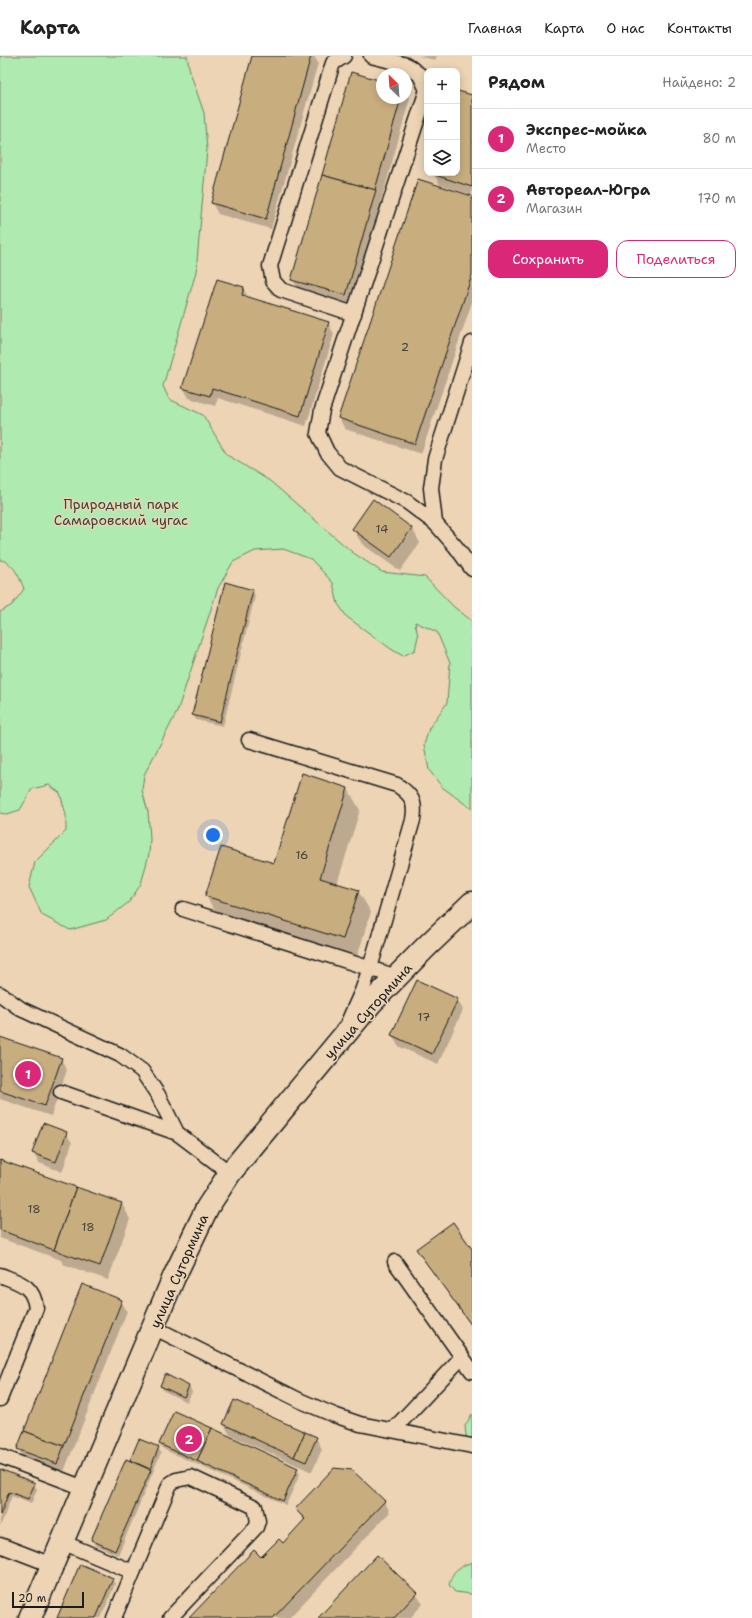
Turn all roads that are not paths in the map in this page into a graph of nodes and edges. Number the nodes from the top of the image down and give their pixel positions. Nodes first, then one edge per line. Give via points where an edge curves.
1 (344, 56) edge
2 (371, 56) edge
3 (354, 314) junction
4 (472, 343) edge
5 (435, 523) junction
6 (472, 570) edge
7 (249, 740) dead end
8 (472, 903) edge
9 (183, 909) dead end
10 (370, 968) junction
11 (397, 977) junction
12 (0, 994) edge
13 (337, 1044) junction
14 (61, 1092) dead end
15 (177, 1133) junction
16 (230, 1173) junction
17 (395, 1262) dead end
18 (0, 1275) edge
19 (153, 1328) junction
20 (462, 1357) junction
21 (472, 1371) edge
22 (0, 1399) edge
23 (393, 1430) junction
24 (472, 1446) edge
25 (0, 1456) edge
26 (84, 1488) junction
27 (62, 1542) junction
28 (0, 1545) edge
29 (52, 1565) junction
30 (133, 1572) junction
31 (30, 1618) edge
32 (114, 1618) edge
33 (170, 1618) edge

1 - 3 lane via 333,63 270,266 273,281 281,290
2 - 3 lane via 407,65 420,75 427,90
3 - 5 lane via 322,410 318,433 327,452 340,468 406,502
4 - 5 lane via 435,459 431,488
5 - 6 lane
7 - 10 lane via 397,785 412,798 413,820
8 - 11 street, улица Сутормина
9 - 10 lane
10 - 11 lane
10 - 13 lane
11 - 13 street, улица Сутормина via 371,1003
12 - 15 lane via 21,1009 120,1054 142,1071 158,1095
13 - 16 street, улица Сутормина
14 - 15 lane
15 - 16 lane
16 - 19 street, улица Сутормина via 191,1238
17 - 20 lane
18 - 22 lane via 28,1288 34,1297 36,1308
19 - 23 lane via 334,1415 360,1424
19 - 26 street, улица Сутормина
20 - 21 lane
20 - 23 lane
23 - 24 lane
25 - 26 lane
26 - 27 street, улица Сутормина
27 - 29 street, улица Сутормина
27 - 30 lane
28 - 29 lane
29 - 31 street, улица Сутормина
30 - 32 lane
30 - 33 lane via 170,1484 176,1480 191,1477 255,1507 258,1521 256,1527

